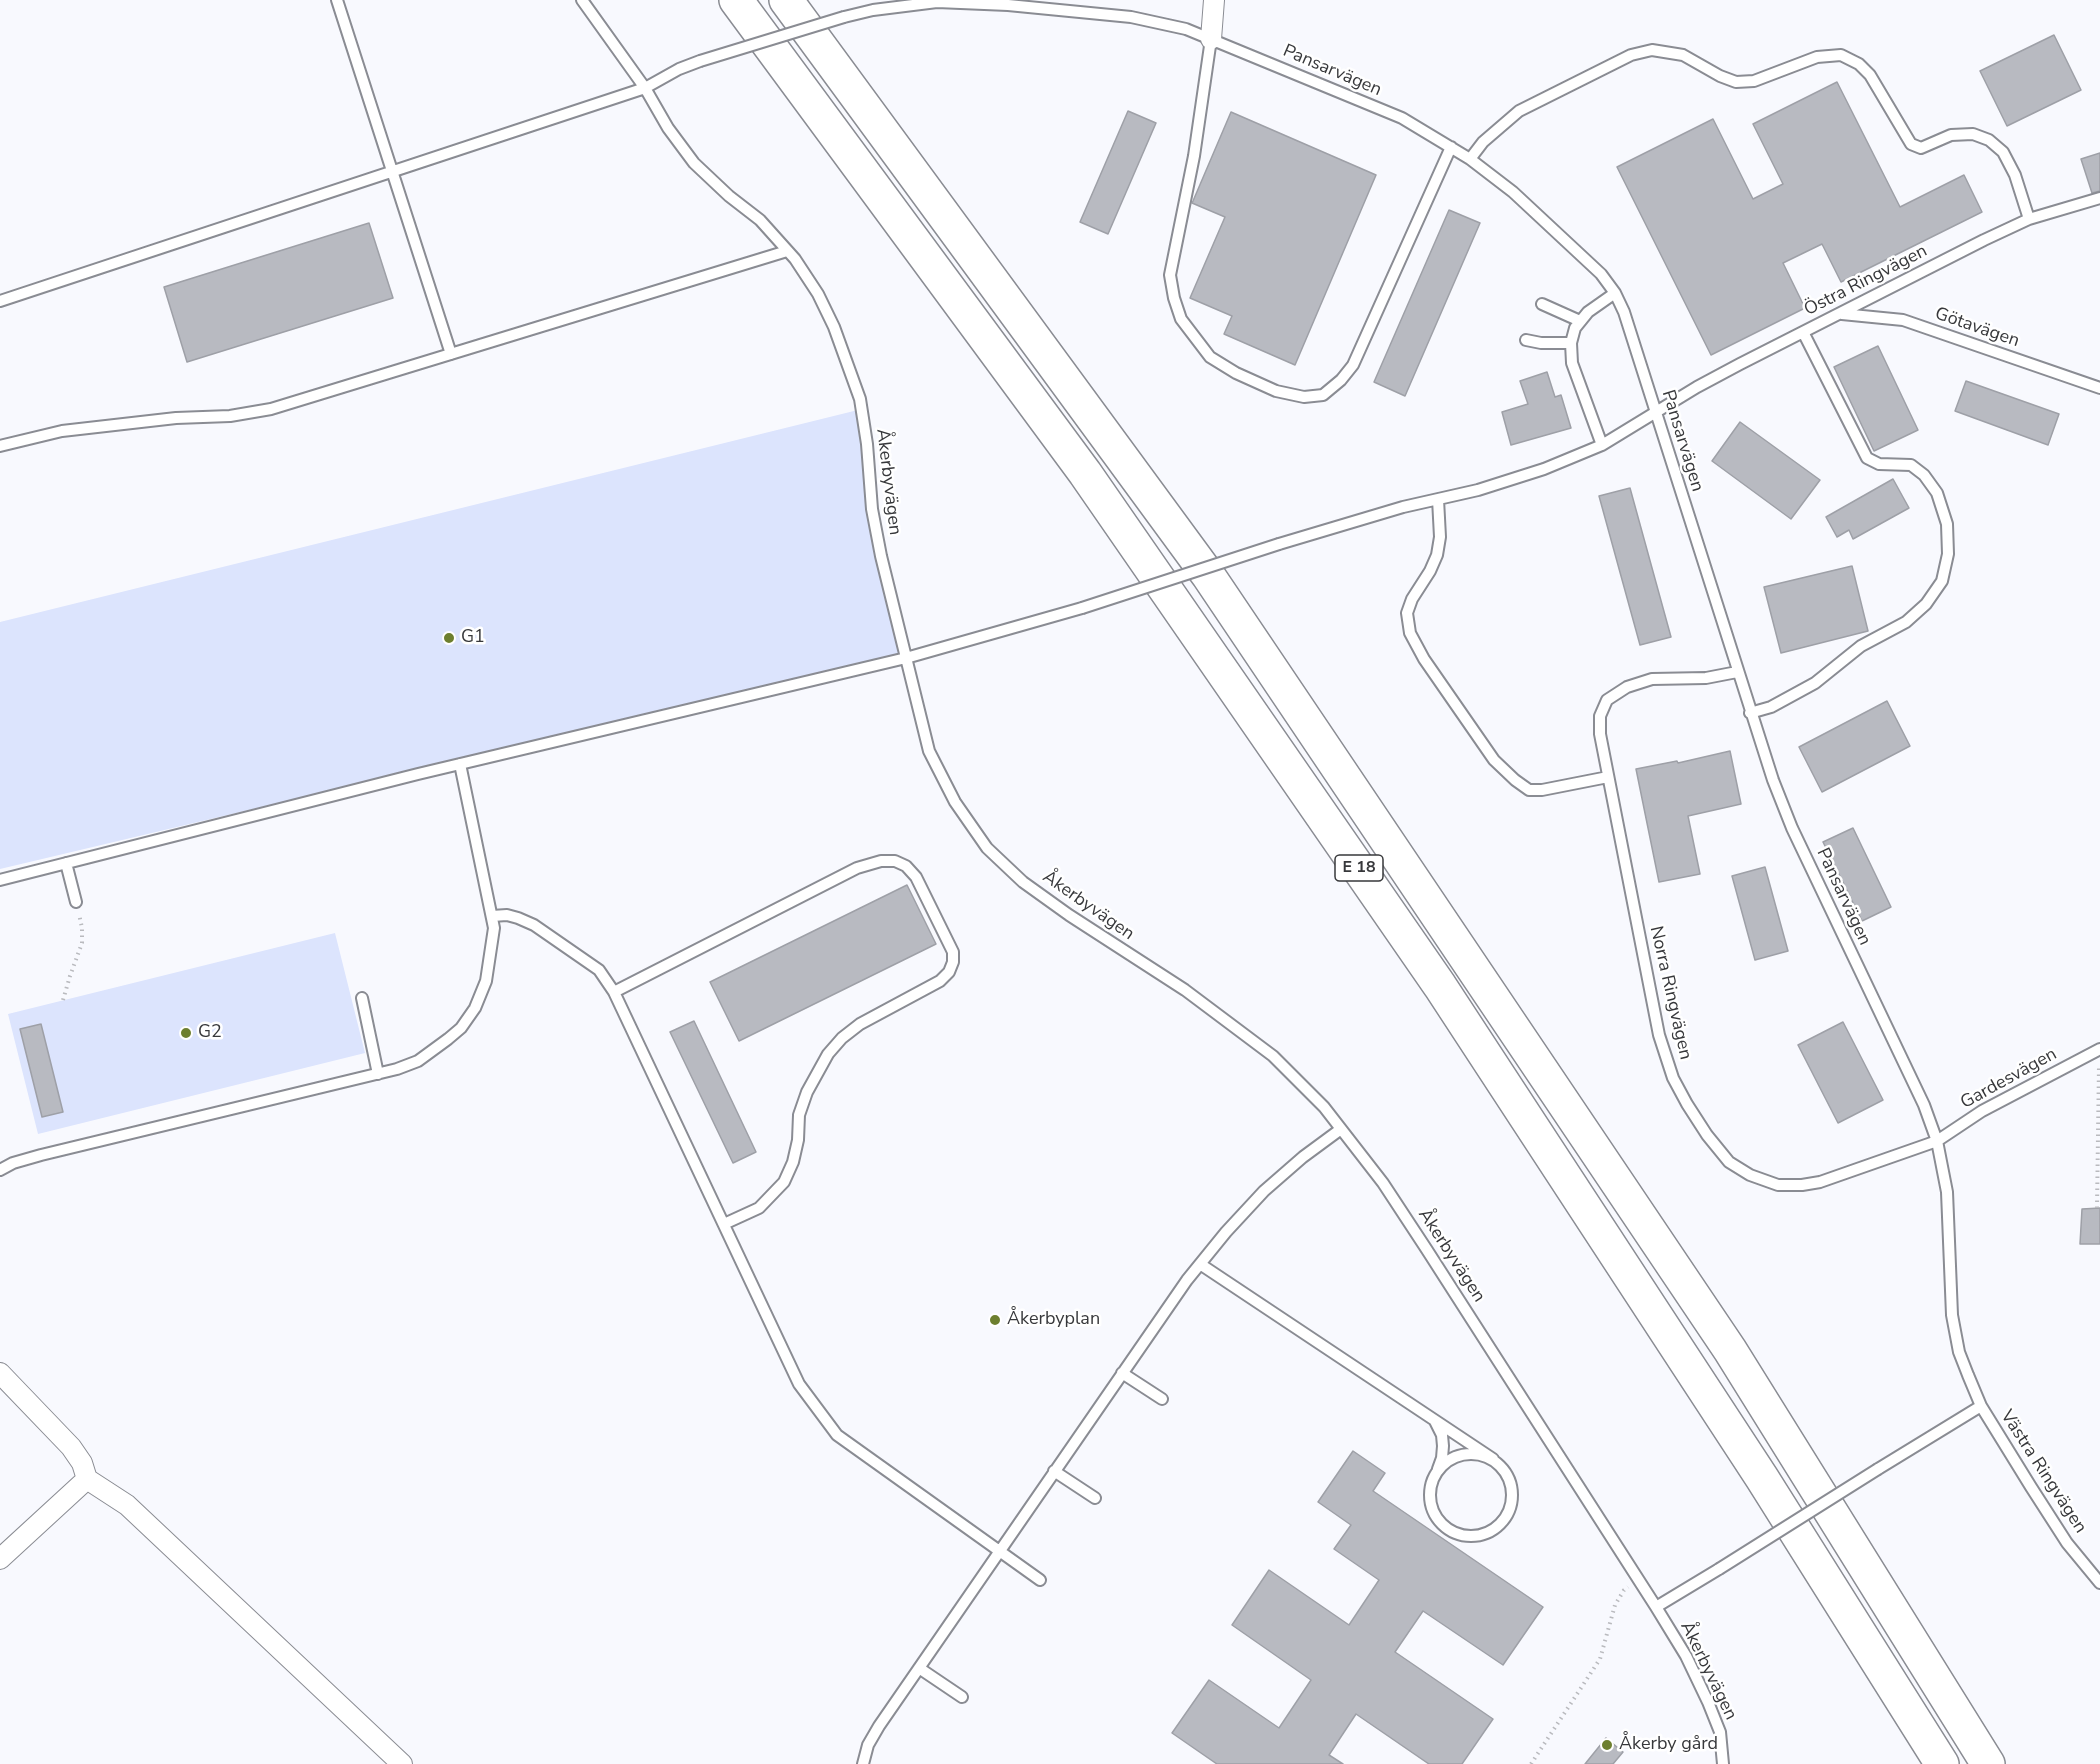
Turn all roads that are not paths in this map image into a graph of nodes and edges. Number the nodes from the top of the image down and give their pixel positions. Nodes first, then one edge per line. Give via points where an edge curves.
1 (337, 0) edge
2 (582, 0) edge
3 (736, 0) edge
4 (786, 0) edge
5 (1214, 0) edge
6 (1211, 39) junction
7 (645, 88) junction
8 (1451, 147) junction
9 (1470, 159) junction
10 (392, 170) junction
11 (2100, 198) edge
12 (2029, 219) junction
13 (787, 251) junction
14 (1615, 293) junction
15 (0, 301) edge
16 (1542, 304) dead end
17 (1840, 314) junction
18 (1580, 321) junction
19 (1803, 332) junction
20 (1526, 340) dead end
21 (1571, 343) junction
22 (450, 354) junction
23 (2100, 388) edge
24 (1656, 413) junction
25 (1602, 445) junction
26 (0, 446) edge
27 (1438, 499) junction
28 (906, 658) junction
29 (1737, 672) junction
30 (1750, 713) junction
31 (460, 764) junction
32 (1608, 777) junction
33 (66, 863) junction
34 (0, 880) edge
35 (76, 902) road end
36 (492, 916) junction
37 (614, 993) junction
38 (362, 998) dead end
39 (2100, 1049) edge
40 (378, 1074) junction
41 (1341, 1129) junction
42 (1936, 1141) junction
43 (0, 1170) edge
44 (724, 1224) junction
45 (1200, 1264) junction
46 (0, 1373) edge
47 (1122, 1373) junction
48 (1162, 1400) dead end
49 (1981, 1406) junction
50 (1434, 1420) junction
51 (1493, 1459) junction
52 (1054, 1471) junction
53 (1436, 1472) junction
54 (87, 1479) junction
55 (1095, 1498) dead end
56 (998, 1551) junction
57 (0, 1558) edge
58 (1040, 1580) dead end
59 (2100, 1583) edge
60 (1656, 1607) junction
61 (919, 1668) junction
62 (962, 1697) dead end
63 (402, 1764) edge
64 (863, 1764) edge
65 (1723, 1764) edge
66 (1942, 1764) edge
67 (1988, 1764) edge

1 - 10 lane
2 - 7 lane, Åkerbyvägen
3 - 66 highway, E 18 via 1085,473 1440,986 1762,1478
4 - 67 highway, E 18 via 1215,584 1730,1350
5 - 6 street
6 - 7 lane, Pansarvägen, bridge via 1186,29 1131,17 938,2 844,17 700,61
6 - 8 lane, Pansarvägen via 1402,118
6 - 8 lane via 1194,156 1170,275 1174,298 1181,319 1210,357 1276,391 1304,397 1323,394 1353,365
7 - 10 lane
7 - 13 lane, Åkerbyvägen via 694,163 760,220
8 - 9 lane, Pansarvägen
9 - 12 lane via 1483,142 1520,111 1631,55 1652,50 1683,55 1736,82 1754,81 1817,57 1842,55 1870,75 1911,144 1922,148 1951,135 1973,134 1989,140 2003,152
9 - 14 lane, Pansarvägen via 1513,192 1601,274
10 - 15 lane
10 - 22 lane
11 - 12 lane, Östra Ringvägen
12 - 17 lane, Östra Ringvägen
13 - 22 lane
13 - 28 lane, Åkerbyvägen via 818,294 860,399 872,509
14 - 18 lane
14 - 24 lane, Pansarvägen
16 - 18 lane
17 - 19 lane, Östra Ringvägen
17 - 23 lane, Götavägen via 1903,320
18 - 21 lane
19 - 24 lane, Östra Ringvägen
19 - 30 lane via 1867,458 1879,464 1911,465 1937,493 1947,524 1948,554 1942,581 1926,604 1906,622 1861,646 1815,683
20 - 21 lane
21 - 25 lane via 1572,363
22 - 26 lane via 271,409 73,429
24 - 25 lane, Östra Ringvägen
24 - 29 lane, Pansarvägen
25 - 27 lane, Östra Ringvägen via 1544,469
27 - 28 lane, Östra Ringvägen, bridge
27 - 32 lane via 1437,555 1407,613 1410,633 1424,659 1494,760 1529,790
28 - 31 lane, Östra Ringvägen
28 - 41 lane, Åkerbyvägen via 929,751 955,802 987,848 1023,882 1185,990 1273,1056
29 - 30 lane, Pansarvägen
29 - 32 lane, Norra Ringvägen via 1706,678 1652,679 1627,687 1607,700 1600,716 1600,734
30 - 42 lane, Pansarvägen via 1792,828 1924,1105
31 - 33 lane, Östra Ringvägen
31 - 36 lane
32 - 42 lane, Norra Ringvägen via 1659,1035 1682,1095 1729,1162 1778,1185 1802,1185
33 - 34 lane, Östra Ringvägen
33 - 35 lane
36 - 37 lane via 507,915 534,925 599,970
36 - 40 lane via 494,928 486,981 461,1028 418,1061
37 - 44 lane
37 - 44 lane via 857,868 881,861 906,866 916,877 953,952 949,972 940,981 860,1024 828,1054 799,1115 798,1140 784,1182 759,1208
38 - 40 lane
39 - 42 lane, Gardesvägen via 1982,1111
40 - 43 lane via 41,1155
41 - 45 lane via 1264,1191
41 - 60 lane, Åkerbyvägen via 1428,1250
42 - 49 lane, Pansarvägen via 1947,1192 1952,1315 1959,1352
44 - 56 lane via 800,1384 837,1435
45 - 47 lane
45 - 50 lane
46 - 54 street via 71,1447
47 - 48 lane
47 - 52 lane
49 - 59 lane, Västra Ringvägen via 2067,1543
49 - 60 lane, bridge
50 - 51 lane
50 - 53 lane via 1443,1446
51 - 53 lane via 1468,1453 1450,1459
51 - 53 lane via 1504,1469 1512,1487 1511,1506 1494,1530 1476,1536 1458,1534 1435,1516 1430,1489
52 - 55 lane
52 - 56 lane
54 - 57 street
54 - 63 street via 127,1505
56 - 58 lane
56 - 61 lane
60 - 65 lane, Åkerbyvägen via 1708,1702 1720,1732
61 - 62 lane
61 - 64 lane via 879,1726

